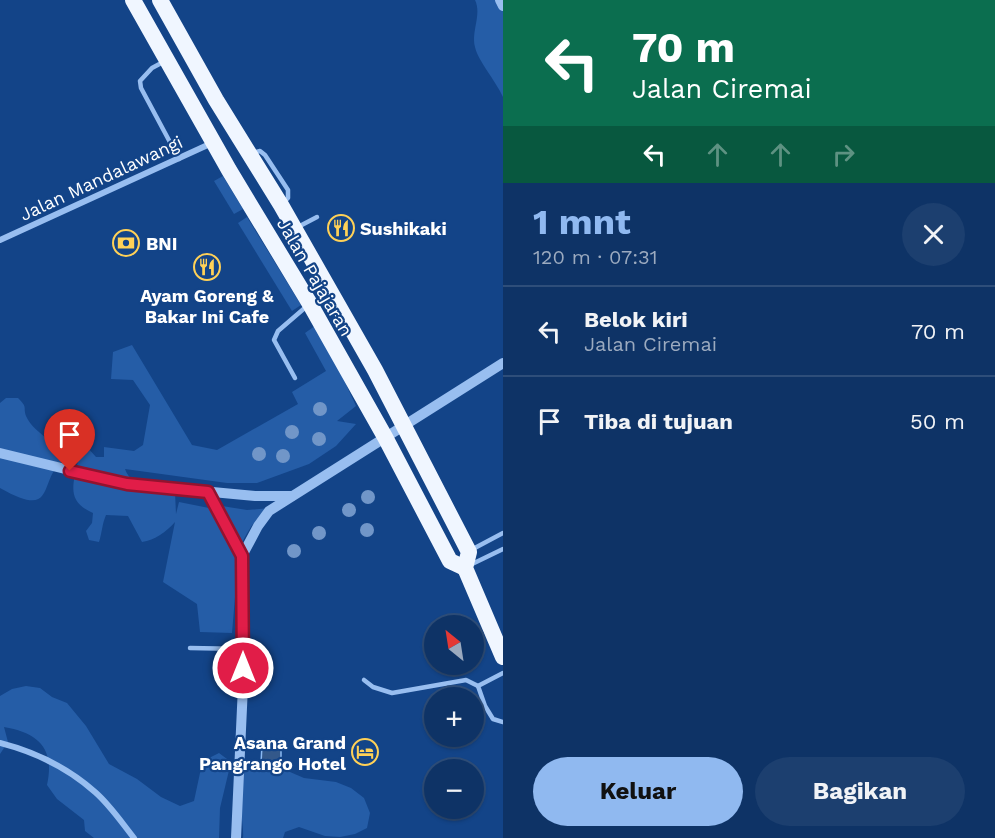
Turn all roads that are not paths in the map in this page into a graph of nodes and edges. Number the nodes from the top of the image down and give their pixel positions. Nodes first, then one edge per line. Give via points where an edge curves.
1 (133, 0) edge
2 (160, 0) edge
3 (500, 0) edge
4 (503, 6) edge
5 (167, 60) junction
6 (214, 142) junction
7 (179, 159) junction
8 (317, 217) dead end
9 (294, 229) junction
10 (0, 240) edge
11 (309, 304) junction
12 (503, 363) edge
13 (295, 378) dead end
14 (404, 424) junction
15 (385, 437) junction
16 (0, 453) edge
17 (208, 492) junction
18 (293, 496) junction
19 (503, 533) edge
20 (503, 549) edge
21 (242, 556) junction
22 (467, 560) junction
23 (190, 648) dead end
24 (243, 649) junction
25 (503, 657) edge
26 (503, 672) edge
27 (364, 680) dead end
28 (478, 686) junction
29 (503, 722) edge
30 (0, 743) edge
31 (135, 838) edge
32 (236, 838) edge

1 - 5 highway, Jalan Pajajaran
2 - 9 highway, Jalan Pajajaran
3 - 4 street
5 - 6 highway, Jalan Pajajaran
5 - 7 lane via 140,81
6 - 7 street, Jalan Mandalawangi
6 - 11 highway, Jalan Pajajaran
7 - 10 street, Jalan Mandalawangi
8 - 9 lane
9 - 14 highway, Jalan Pajajaran
11 - 13 lane via 278,331 274,340
11 - 15 highway, Jalan Pajajaran
12 - 14 street
14 - 15 street
14 - 22 highway, Jalan Pajajaran
15 - 18 street
15 - 22 highway, Jalan Pajajaran via 450,561
16 - 17 street via 127,484
17 - 18 street
17 - 21 street
18 - 21 street via 269,512
19 - 22 lane
20 - 22 lane
21 - 24 street
22 - 25 highway, Jalan Pajajaran
23 - 24 lane
24 - 32 street
26 - 28 lane
27 - 28 lane via 392,693 466,680
28 - 29 lane via 493,719
30 - 31 street via 23,749 67,771 96,793

